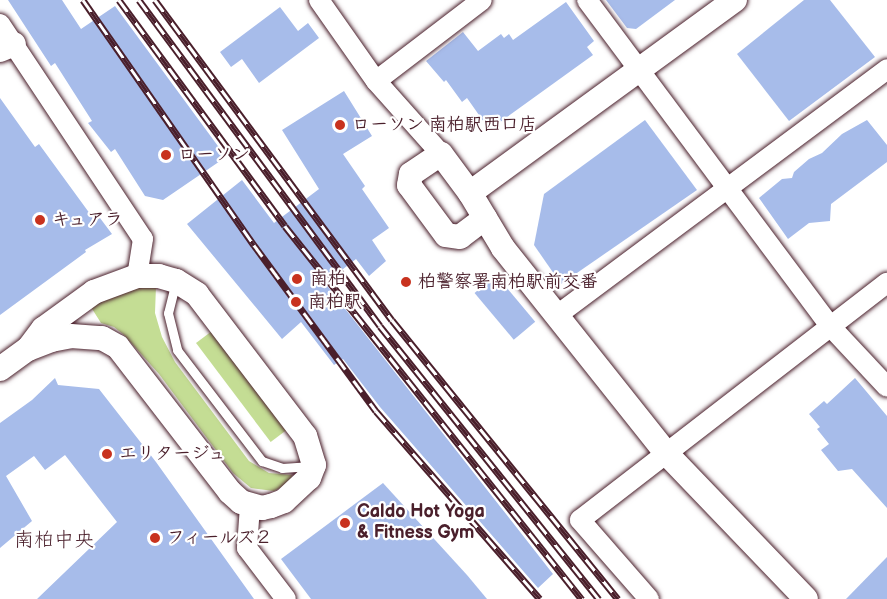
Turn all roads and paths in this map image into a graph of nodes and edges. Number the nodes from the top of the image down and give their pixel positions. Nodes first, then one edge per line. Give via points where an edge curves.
1 (319, 0) edge
2 (483, 0) edge
3 (587, 0) edge
4 (735, 0) edge
5 (0, 24) edge
6 (7, 47) edge
7 (887, 69) edge
8 (639, 71) junction
9 (376, 81) junction
10 (441, 154) junction
11 (727, 188) junction
12 (470, 193) junction
13 (485, 218) junction
14 (137, 276) junction
15 (176, 281) junction
16 (887, 284) edge
17 (556, 316) junction
18 (831, 326) junction
19 (28, 349) junction
20 (0, 369) edge
21 (887, 387) edge
22 (666, 453) junction
23 (314, 465) junction
24 (250, 506) junction
25 (286, 599) edge
26 (649, 599) edge
27 (806, 599) edge

1 - 9 street
2 - 9 street
3 - 8 street
4 - 8 street
5 - 6 street
6 - 14 street via 143,239
7 - 11 street
8 - 11 street
8 - 12 street
9 - 10 street
10 - 12 street
10 - 13 street via 411,174 409,185 446,235 460,237
11 - 17 street
11 - 18 street
12 - 13 street
13 - 17 street via 503,248
14 - 15 street
14 - 19 street via 94,292 43,329
15 - 23 street via 197,294 272,391 305,436
15 - 23 lane via 168,313 177,350 262,461 282,468
16 - 18 street
17 - 22 street
18 - 21 street
18 - 22 street
19 - 20 street
19 - 24 street via 51,340 86,335 118,347 230,492
22 - 26 street via 580,520
22 - 27 street
23 - 24 street via 302,487 284,501 262,508
24 - 25 street via 247,548

